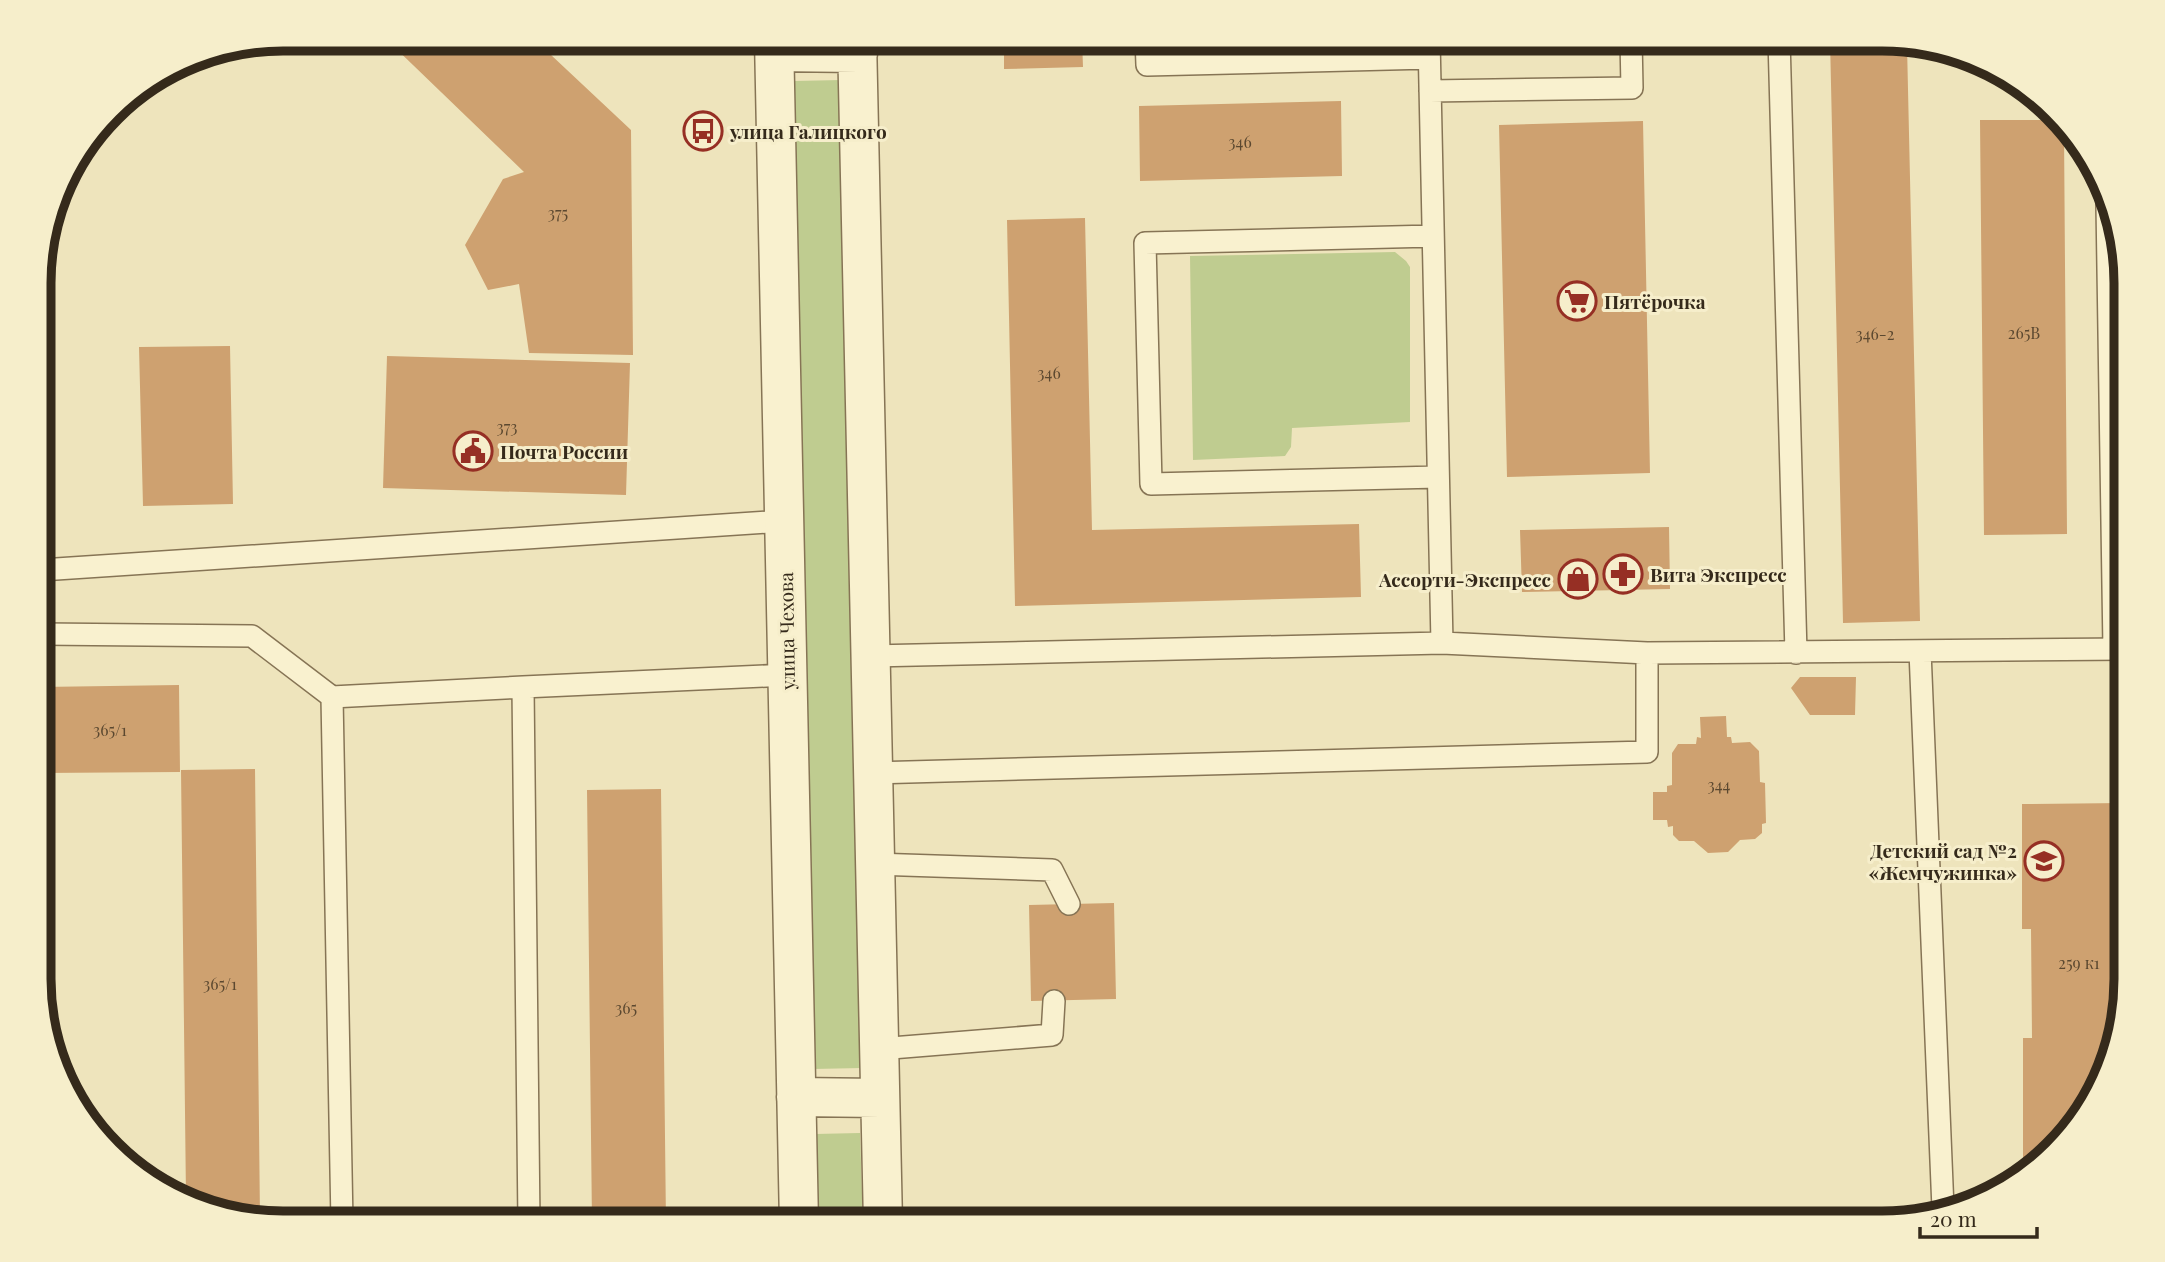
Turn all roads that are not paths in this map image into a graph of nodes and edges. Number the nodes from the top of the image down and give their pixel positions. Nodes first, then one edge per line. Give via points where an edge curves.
1 (774, 51) edge
2 (858, 51) edge
3 (1146, 51) edge
4 (1379, 51) edge
5 (1429, 51) edge
6 (1631, 51) edge
7 (1779, 51) edge
8 (1430, 91) junction
9 (2108, 232) edge
10 (1433, 236) junction
11 (2114, 444) edge
12 (1438, 477) junction
13 (784, 521) junction
14 (51, 569) edge
15 (51, 634) edge
16 (1442, 642) junction
17 (2114, 649) edge
18 (1920, 651) junction
19 (1647, 653) junction
20 (1796, 653) junction
21 (871, 656) junction
22 (788, 674) junction
23 (523, 687) junction
24 (332, 697) junction
25 (872, 774) junction
26 (874, 864) junction
27 (1069, 904) dead end
28 (1054, 1001) dead end
29 (879, 1049) junction
30 (796, 1097) junction
31 (880, 1098) junction
32 (1943, 1203) edge
33 (342, 1211) edge
34 (529, 1211) edge
35 (799, 1211) edge
36 (883, 1211) edge

1 - 13 street, улица Чехова
2 - 21 street
3 - 4 lane via 1147,65
5 - 8 lane
6 - 8 lane via 1632,88
7 - 20 lane
8 - 10 lane
9 - 11 lane
10 - 12 lane
10 - 12 lane via 1145,243 1151,484
12 - 16 lane
13 - 14 lane
13 - 22 street, улица Чехова
15 - 24 lane via 252,636
16 - 19 lane
16 - 21 lane
17 - 18 lane
18 - 20 lane
18 - 32 lane
19 - 20 lane
19 - 25 lane via 1647,752
21 - 25 street
22 - 23 lane
22 - 30 street, улица Чехова
23 - 24 lane
23 - 34 lane
24 - 33 lane
25 - 26 street
26 - 27 lane via 1052,870
26 - 29 street
28 - 29 lane via 1052,1035
29 - 31 street
30 - 31 street
30 - 35 street, улица Чехова
31 - 36 street

